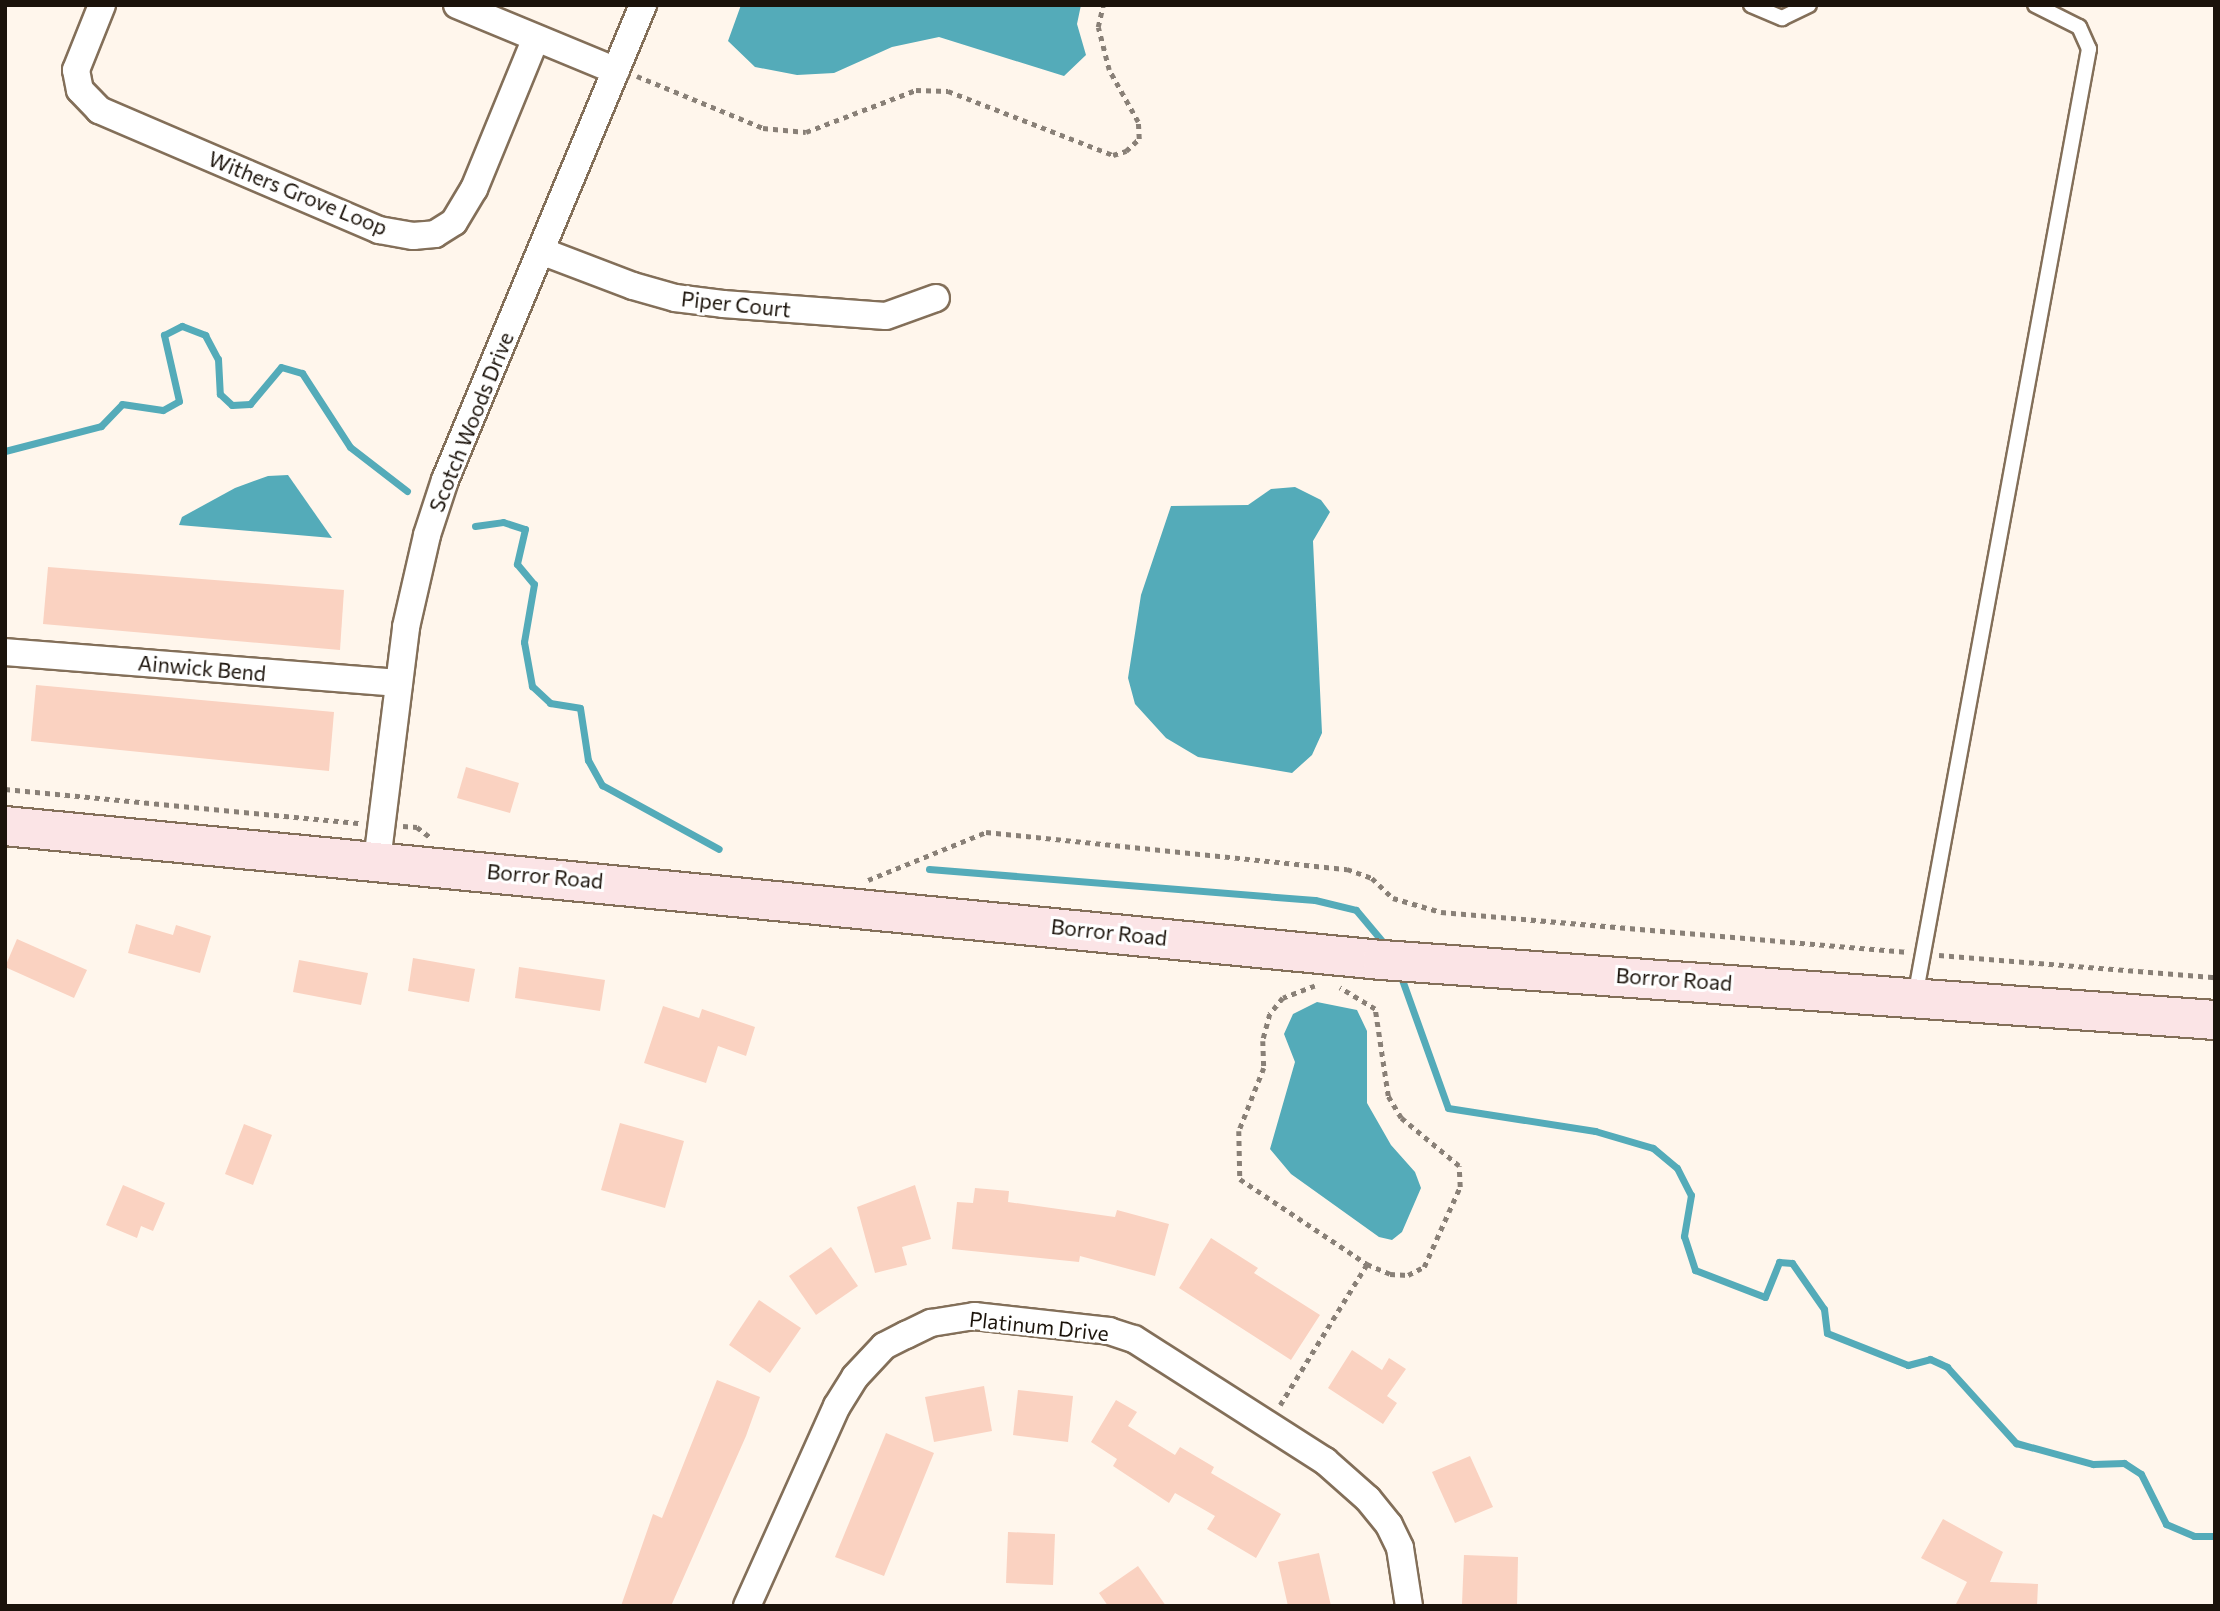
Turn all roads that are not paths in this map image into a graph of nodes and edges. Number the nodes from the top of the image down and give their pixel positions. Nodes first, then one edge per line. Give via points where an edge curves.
1 (102, 5) edge
2 (457, 5) edge
3 (643, 5) edge
4 (1751, 5) edge
5 (1809, 5) edge
6 (2035, 5) edge
7 (536, 38) junction
8 (617, 69) junction
9 (541, 251) junction
10 (936, 298) dead end
11 (5, 652) edge
12 (399, 684) junction
13 (5, 826) edge
14 (379, 843) junction
15 (1915, 998) junction
16 (2215, 1020) edge
17 (747, 1606) edge
18 (1409, 1606) edge

1 - 7 street, Withers Grove Loop via 76,70 80,90 99,110 379,230 435,234 454,222 474,189
2 - 7 street
3 - 8 street, Scotch Woods Drive
4 - 5 lane via 1782,18
6 - 15 lane via 2080,27 2089,49
7 - 8 street
8 - 9 street, Scotch Woods Drive
9 - 10 street, Piper Court via 633,286 687,300 886,316
9 - 12 street, Scotch Woods Drive via 442,491 414,587
11 - 12 street, Ainwick Bend
12 - 14 street, Scotch Woods Drive
13 - 14 street, Borror Road
14 - 15 street, Borror Road via 1393,960
15 - 16 street, Borror Road
17 - 18 street, Platinum Drive via 837,1406 855,1377 884,1346 931,1323 974,1316 1109,1331 1134,1339 1269,1424 1347,1478 1389,1525 1400,1548

